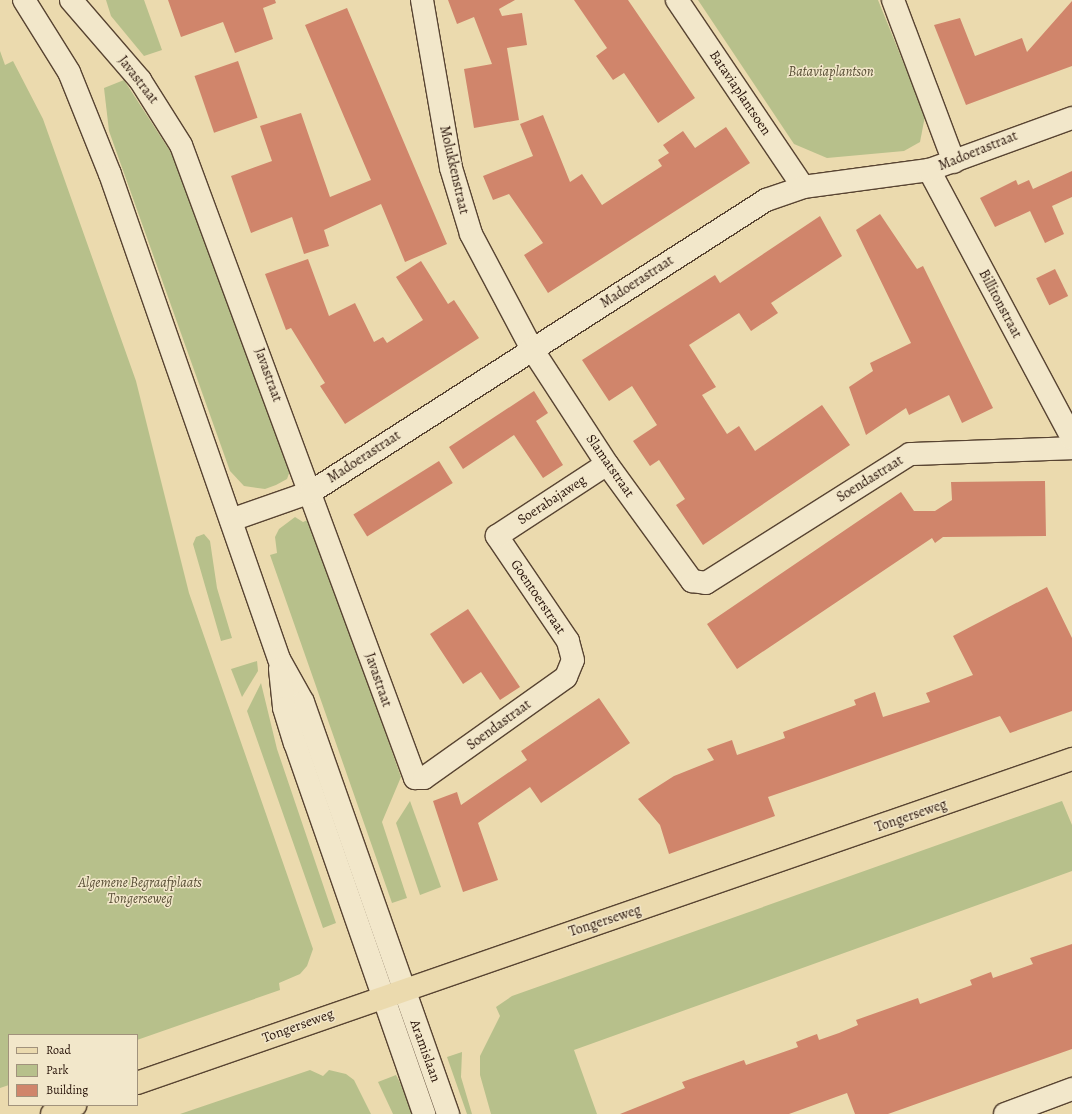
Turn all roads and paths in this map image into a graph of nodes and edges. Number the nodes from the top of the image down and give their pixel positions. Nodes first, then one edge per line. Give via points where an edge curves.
1 (24, 0) edge
2 (71, 0) edge
3 (422, 0) edge
4 (677, 0) edge
5 (893, 0) edge
6 (1072, 118) edge
7 (954, 162) junction
8 (929, 170) junction
9 (803, 187) junction
10 (532, 349) junction
11 (1072, 438) edge
12 (1072, 448) edge
13 (607, 464) junction
14 (311, 492) junction
15 (231, 520) junction
16 (497, 536) joint
17 (692, 581) joint
18 (279, 659) junction
19 (573, 660) joint
20 (1072, 759) edge
21 (415, 778) joint
22 (403, 989) junction
23 (381, 996) junction
24 (138, 1083) edge
25 (1072, 1089) edge
26 (72, 1106) edge
27 (52, 1114) edge
28 (424, 1114) edge
29 (448, 1114) edge
30 (1005, 1114) edge

1 - 15 street via 59,53 82,101
2 - 14 street, Javastraat via 140,80 181,145
3 - 10 street, Molukkenstraat via 460,206 488,269
4 - 9 street, Bataviaplantsoen
5 - 7 street
6 - 7 street, Madoerastraat via 1026,132
7 - 8 street, Madoerastraat
8 - 9 street, Madoerastraat
8 - 11 street, Billitonstraat
9 - 10 street, Madoerastraat via 753,207
10 - 13 street, Slamatstraat
10 - 14 street, Madoerastraat
12 - 17 street, Soendastraat via 910,454 706,583
13 - 16 street, Soerabajaweg
13 - 17 street, Slamatstraat
14 - 15 street, Madoerastraat
14 - 21 street, Javastraat
15 - 18 street
16 - 19 street, Goentoerstraat via 568,641
18 - 22 street via 303,702
18 - 23 street via 284,708
19 - 21 street, Soendastraat via 566,677 424,778
20 - 22 main road, Tongerseweg via 707,887
22 - 23 main road, Tongerseweg
22 - 29 street, Aramislaan
23 - 24 main road, Tongerseweg
23 - 28 street, Aramislaan
25 - 30 street
26 - 27 main road

